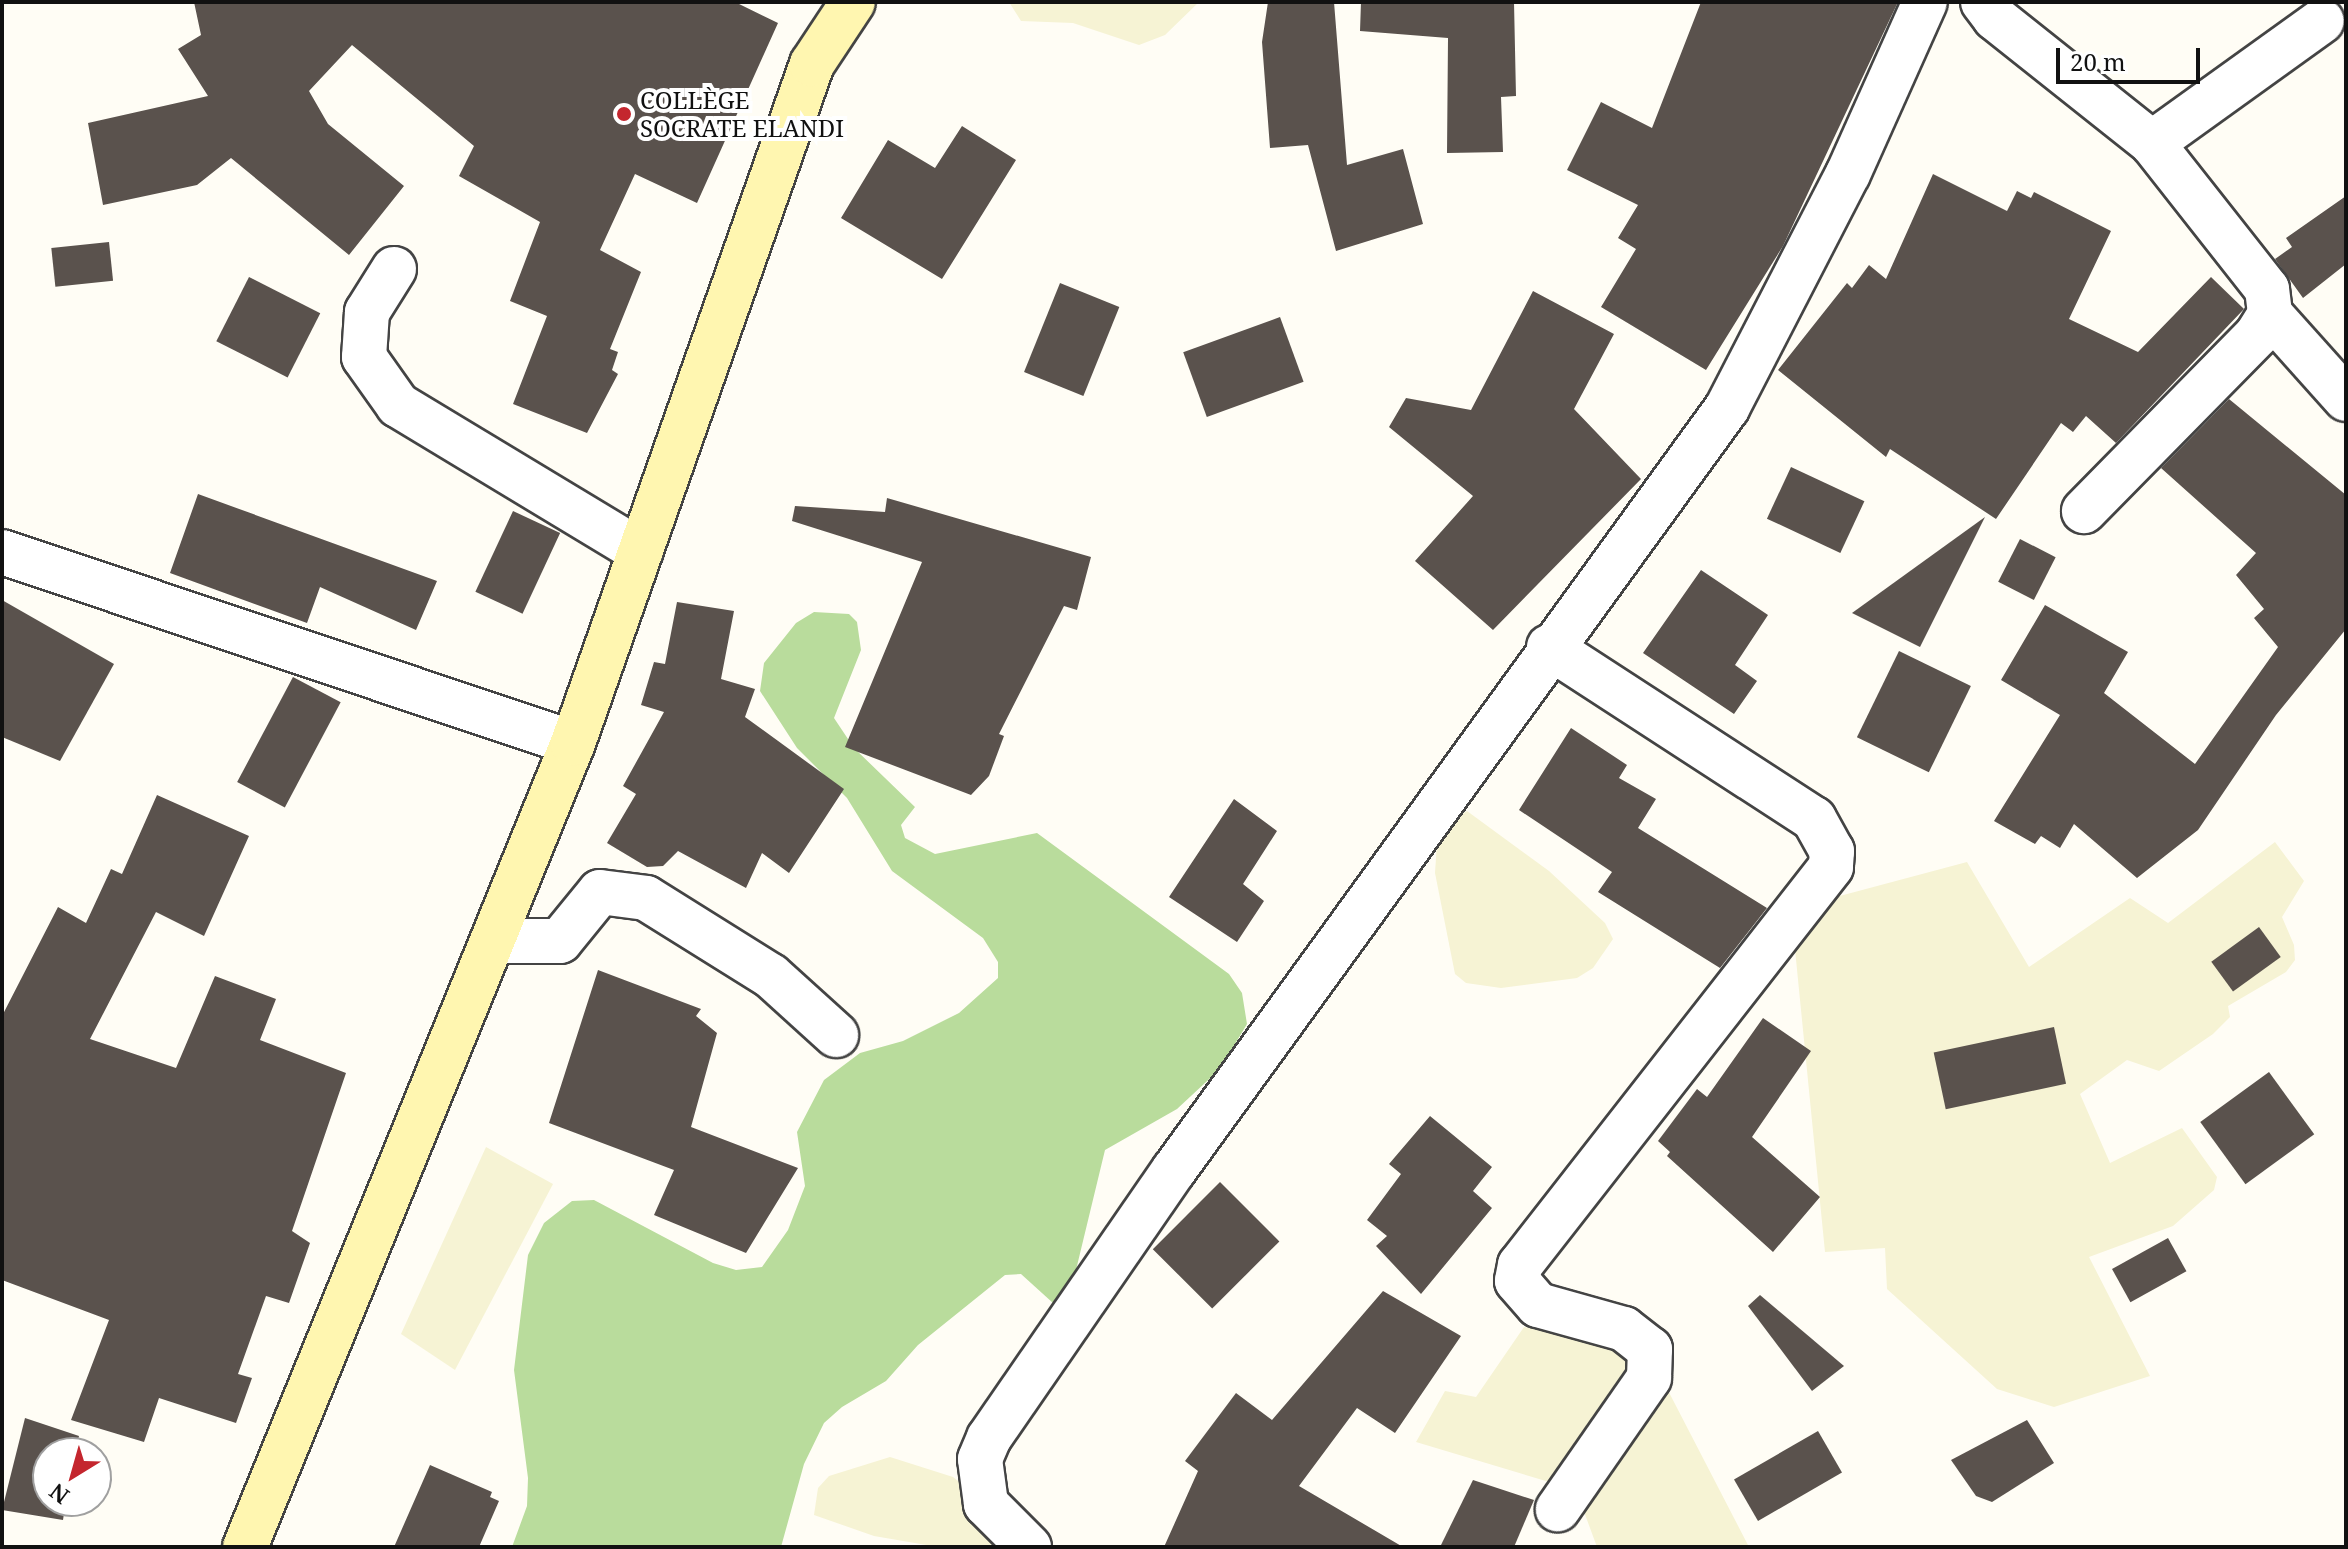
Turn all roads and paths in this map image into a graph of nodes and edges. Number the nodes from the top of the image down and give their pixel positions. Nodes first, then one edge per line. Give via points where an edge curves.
1 (853, 2) edge
2 (1925, 2) edge
3 (1983, 2) edge
4 (2322, 21) dead end
5 (2152, 143) junction
6 (394, 269) dead end
7 (2270, 314) junction
8 (2346, 399) edge
9 (2084, 511) dead end
10 (640, 551) junction
11 (2, 552) edge
12 (1549, 647) junction
13 (573, 743) junction
14 (495, 941) junction
15 (836, 1035) dead end
16 (1558, 1509) dead end
17 (245, 1547) edge
18 (1029, 1547) edge

1 - 10 main road via 812,64
2 - 12 street via 1848,174 1727,408
3 - 5 street via 1995,18
4 - 5 street
5 - 7 street via 2246,257 2267,289
6 - 10 street via 367,312 364,357 398,405
7 - 8 street
7 - 9 street via 2257,335
10 - 13 main road
11 - 13 street
12 - 16 street via 1814,819 1832,851 1831,867 1520,1265 1517,1281 1538,1305 1624,1329 1650,1349 1649,1378
12 - 18 street via 989,1438 980,1459 986,1504
13 - 14 main road
14 - 15 street via 560,941 600,892 646,898 771,976
14 - 17 main road

